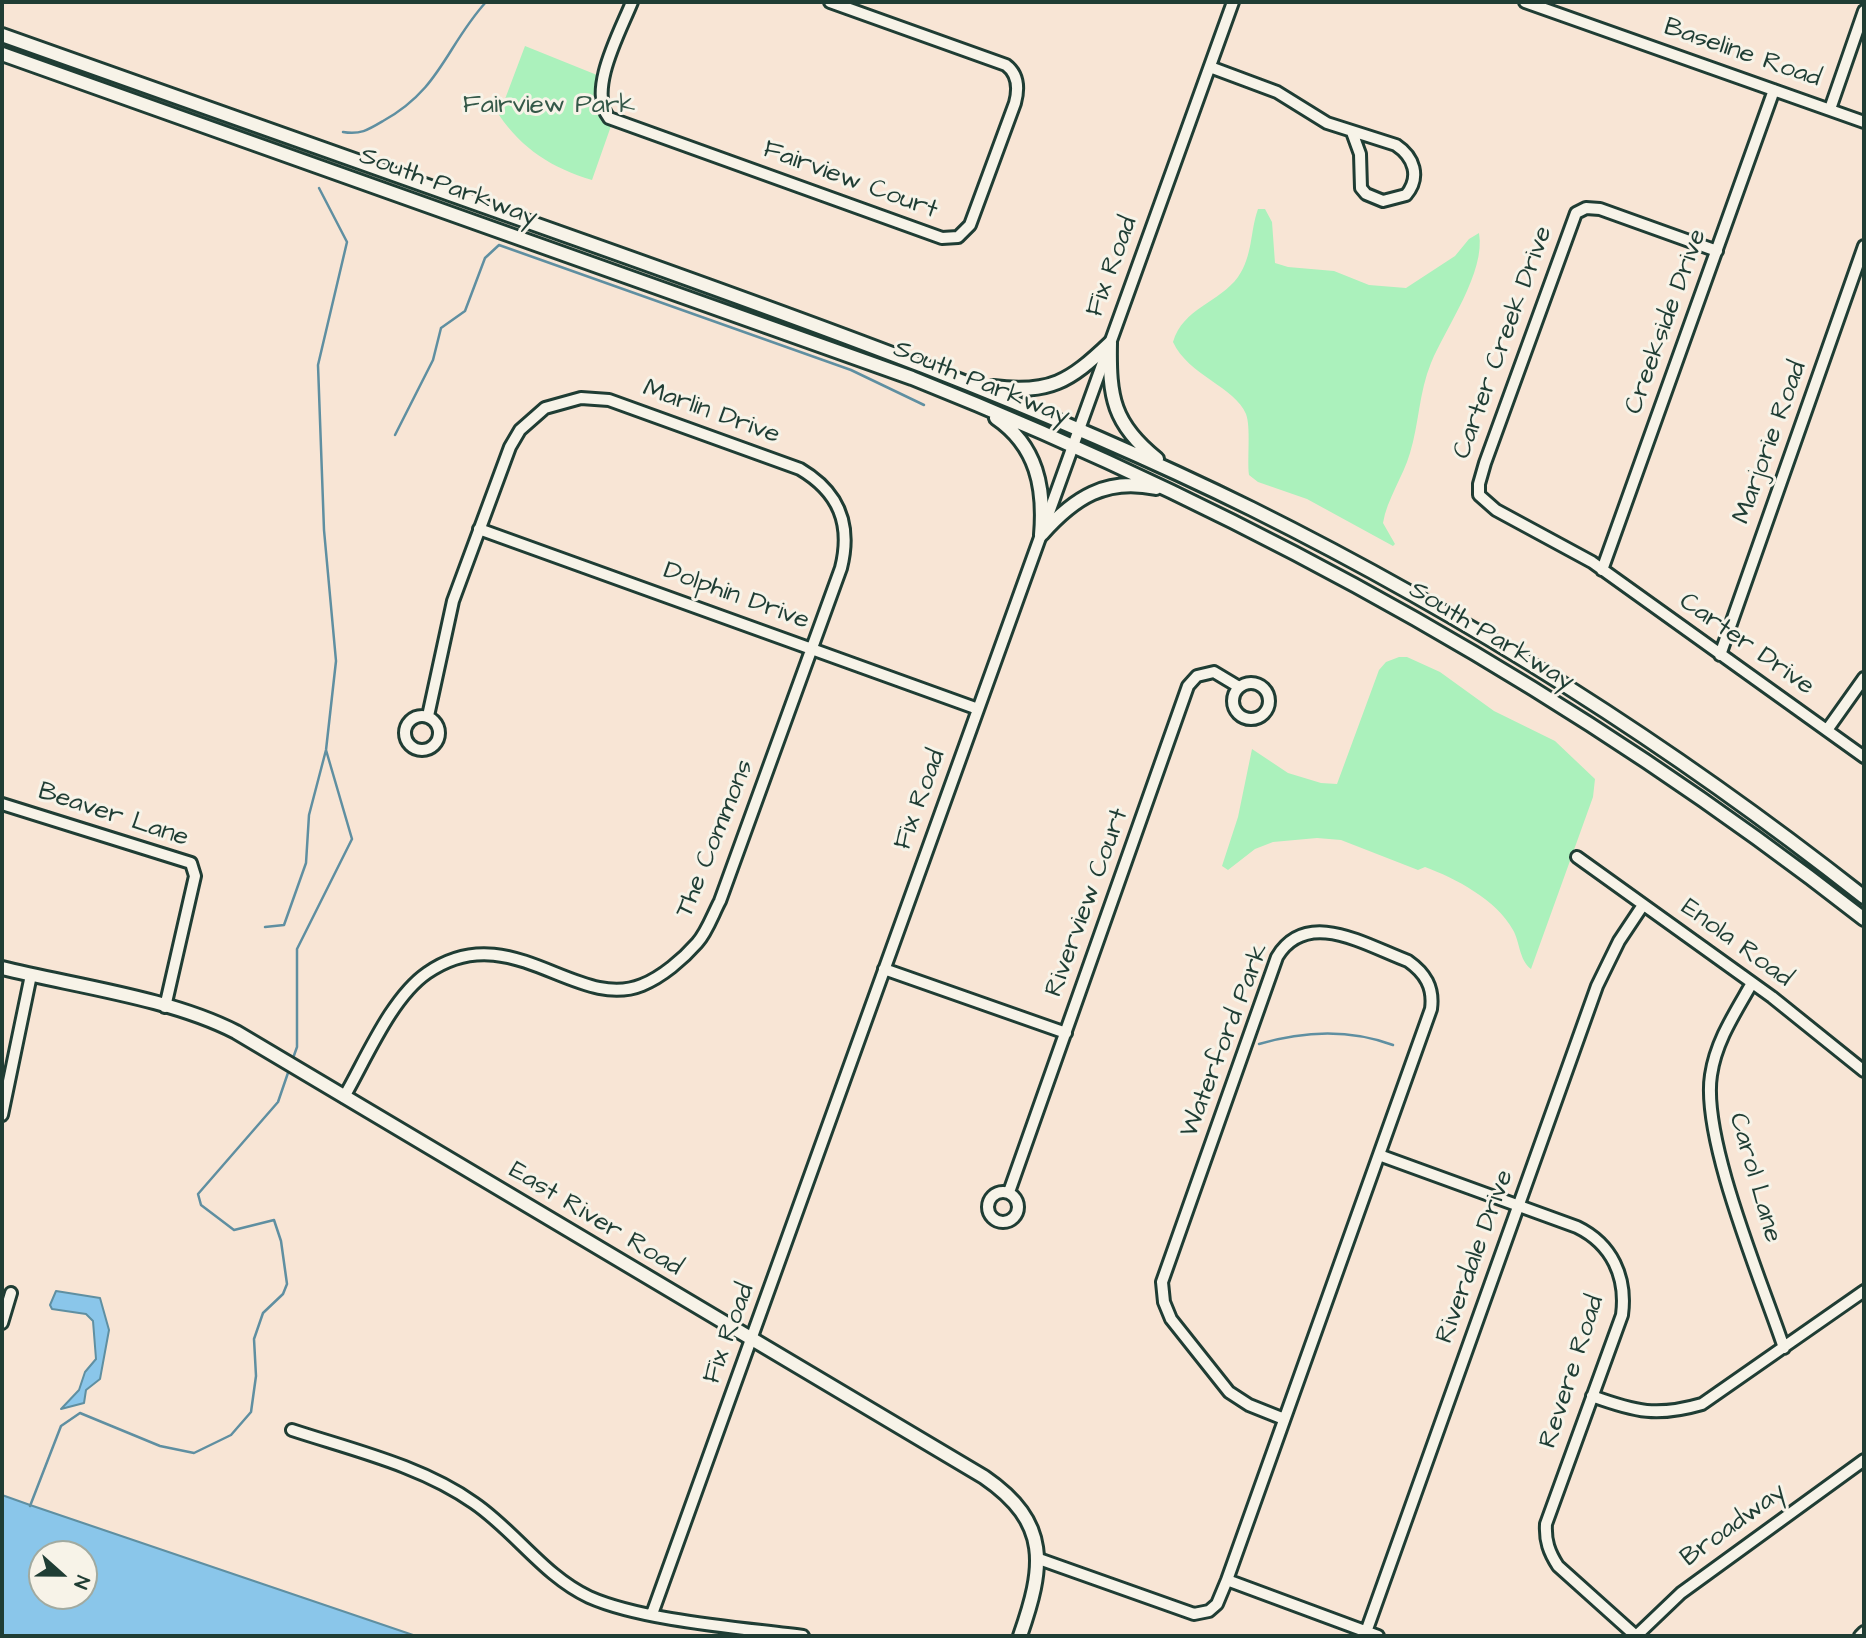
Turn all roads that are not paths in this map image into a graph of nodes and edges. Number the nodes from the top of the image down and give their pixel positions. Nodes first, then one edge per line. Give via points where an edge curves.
1 (632, 2) edge
2 (830, 2) edge
3 (1233, 2) edge
4 (1525, 2) edge
5 (1864, 11) edge
6 (2, 35) edge
7 (2, 54) edge
8 (1210, 67) junction
9 (1774, 90) junction
10 (1830, 110) junction
11 (1864, 122) edge
12 (1352, 131) junction
13 (1864, 246) edge
14 (1717, 251) junction
15 (1859, 275) edge
16 (1110, 343) junction
17 (975, 385) junction
18 (964, 399) junction
19 (1079, 429) junction
20 (1073, 445) junction
21 (1169, 471) junction
22 (1176, 492) junction
23 (479, 529) junction
24 (1041, 535) junction
25 (1602, 570) junction
26 (813, 649) junction
27 (1720, 655) junction
28 (1864, 678) edge
29 (1239, 687) dead end
30 (978, 709) junction
31 (428, 716) dead end
32 (1827, 730) junction
33 (1864, 757) edge
34 (2, 804) edge
35 (1577, 857) dead end
36 (1864, 897) edge
37 (1643, 905) junction
38 (1864, 919) edge
39 (2, 968) edge
40 (884, 969) junction
41 (31, 975) junction
42 (1752, 983) junction
43 (166, 1007) junction
44 (1066, 1033) junction
45 (1864, 1071) edge
46 (344, 1097) junction
47 (2, 1115) edge
48 (1379, 1155) junction
49 (1009, 1192) dead end
50 (1518, 1206) junction
51 (1864, 1292) edge
52 (11, 1293) dead end
53 (2, 1323) edge
54 (752, 1339) junction
55 (1784, 1348) junction
56 (1592, 1396) junction
57 (1284, 1419) junction
58 (292, 1430) dead end
59 (1863, 1464) edge
60 (1039, 1559) junction
61 (1227, 1580) junction
62 (652, 1614) junction
63 (1366, 1632) junction
64 (1864, 1632) edge
65 (803, 1636) edge
66 (1020, 1636) edge
67 (1378, 1636) edge
68 (1636, 1636) edge
69 (1860, 1636) edge

1 - 2 street, Fairview Court via 600,85 601,105 609,118 942,238 958,237 970,225 1015,103 1013,72 1006,65
3 - 8 street, Fix Road
4 - 9 street, Baseline Road
5 - 10 street
6 - 17 main road, South Parkway
7 - 18 main road, South Parkway
8 - 12 street via 1277,92 1320,119
8 - 16 street, Fix Road
9 - 10 street, Baseline Road
9 - 14 street, Creekside Drive
10 - 11 street, Baseline Road
12 - 12 street via 1360,155 1361,188 1366,194 1383,201 1406,195 1415,167 1405,151
13 - 15 street, Marjorie Road
14 - 25 street, Creekside Drive
14 - 25 street, Carter Creek Drive via 1595,207 1579,211 1571,223 1478,487 1480,498 1490,506
15 - 27 street, Marjorie Road
16 - 17 main road via 1073,376 1050,387
16 - 19 street, Fix Road
16 - 21 main road via 1109,378 1117,413 1132,438
17 - 19 main road, South Parkway
18 - 20 main road, South Parkway
18 - 24 main road via 1007,425 1033,458 1041,482
19 - 20 street, Fix Road
19 - 21 main road, South Parkway
20 - 22 main road, South Parkway
20 - 24 street, Fix Road
21 - 36 main road, South Parkway via 1312,541 1488,639 1685,766
22 - 24 main road via 1128,485 1101,488 1072,503
22 - 38 main road, South Parkway via 1372,593 1524,681 1672,778
23 - 26 street, Dolphin Drive
23 - 26 street, Marlin Drive via 510,447 525,425 545,408 595,398 653,416 800,469 832,494 844,520 846,551
23 - 31 street, Marlin Drive via 453,601
24 - 30 street, Fix Road
25 - 27 street, Carter Drive
26 - 30 street, Dolphin Drive
26 - 46 street, The Commons via 720,901 699,942 667,971 641,986 597,986 498,955 469,955 451,961 426,974 402,998
27 - 32 street, Carter Drive
28 - 32 street
29 - 44 street, Riverview Court via 1214,673 1198,676 1188,686
30 - 40 street, Fix Road
32 - 33 street, Carter Drive
34 - 43 street, Beaver Lane via 191,863 195,876
35 - 37 street, Enola Road
37 - 42 street, Enola Road
37 - 50 street, Riverdale Drive via 1597,986
39 - 41 main road, East River Road
40 - 44 street
40 - 54 street, Fix Road
41 - 43 main road, East River Road
41 - 47 street
42 - 45 street, Enola Road
42 - 55 street, Carol Lane via 1717,1049 1710,1099 1722,1162
43 - 46 main road, East River Road via 219,1023
44 - 49 street, Riverview Court
46 - 54 main road, East River Road
48 - 50 street, Revere Road
48 - 57 street, Waterford Park
48 - 57 street, Waterford Park via 1431,1009 1428,982 1408,961 1328,932 1308,931 1290,939 1277,957 1162,1282 1171,1319 1229,1392
50 - 56 street, Revere Road via 1589,1233 1618,1268 1622,1315
50 - 63 street, Riverdale Drive
51 - 55 street
52 - 53 street
54 - 60 main road, East River Road via 998,1487 1024,1515
54 - 62 street, Fix Road
55 - 56 street via 1702,1404 1677,1411 1636,1412
56 - 68 street, Revere Road via 1546,1524 1547,1546 1558,1566
57 - 61 street, Waterford Park
58 - 62 street via 400,1466 453,1490 492,1516 575,1590
59 - 68 street, Broadway via 1681,1593
60 - 61 street, Waterford Park via 1194,1614 1214,1608
60 - 66 main road, East River Road via 1036,1586
61 - 63 street
62 - 65 street
63 - 67 street
64 - 69 street

